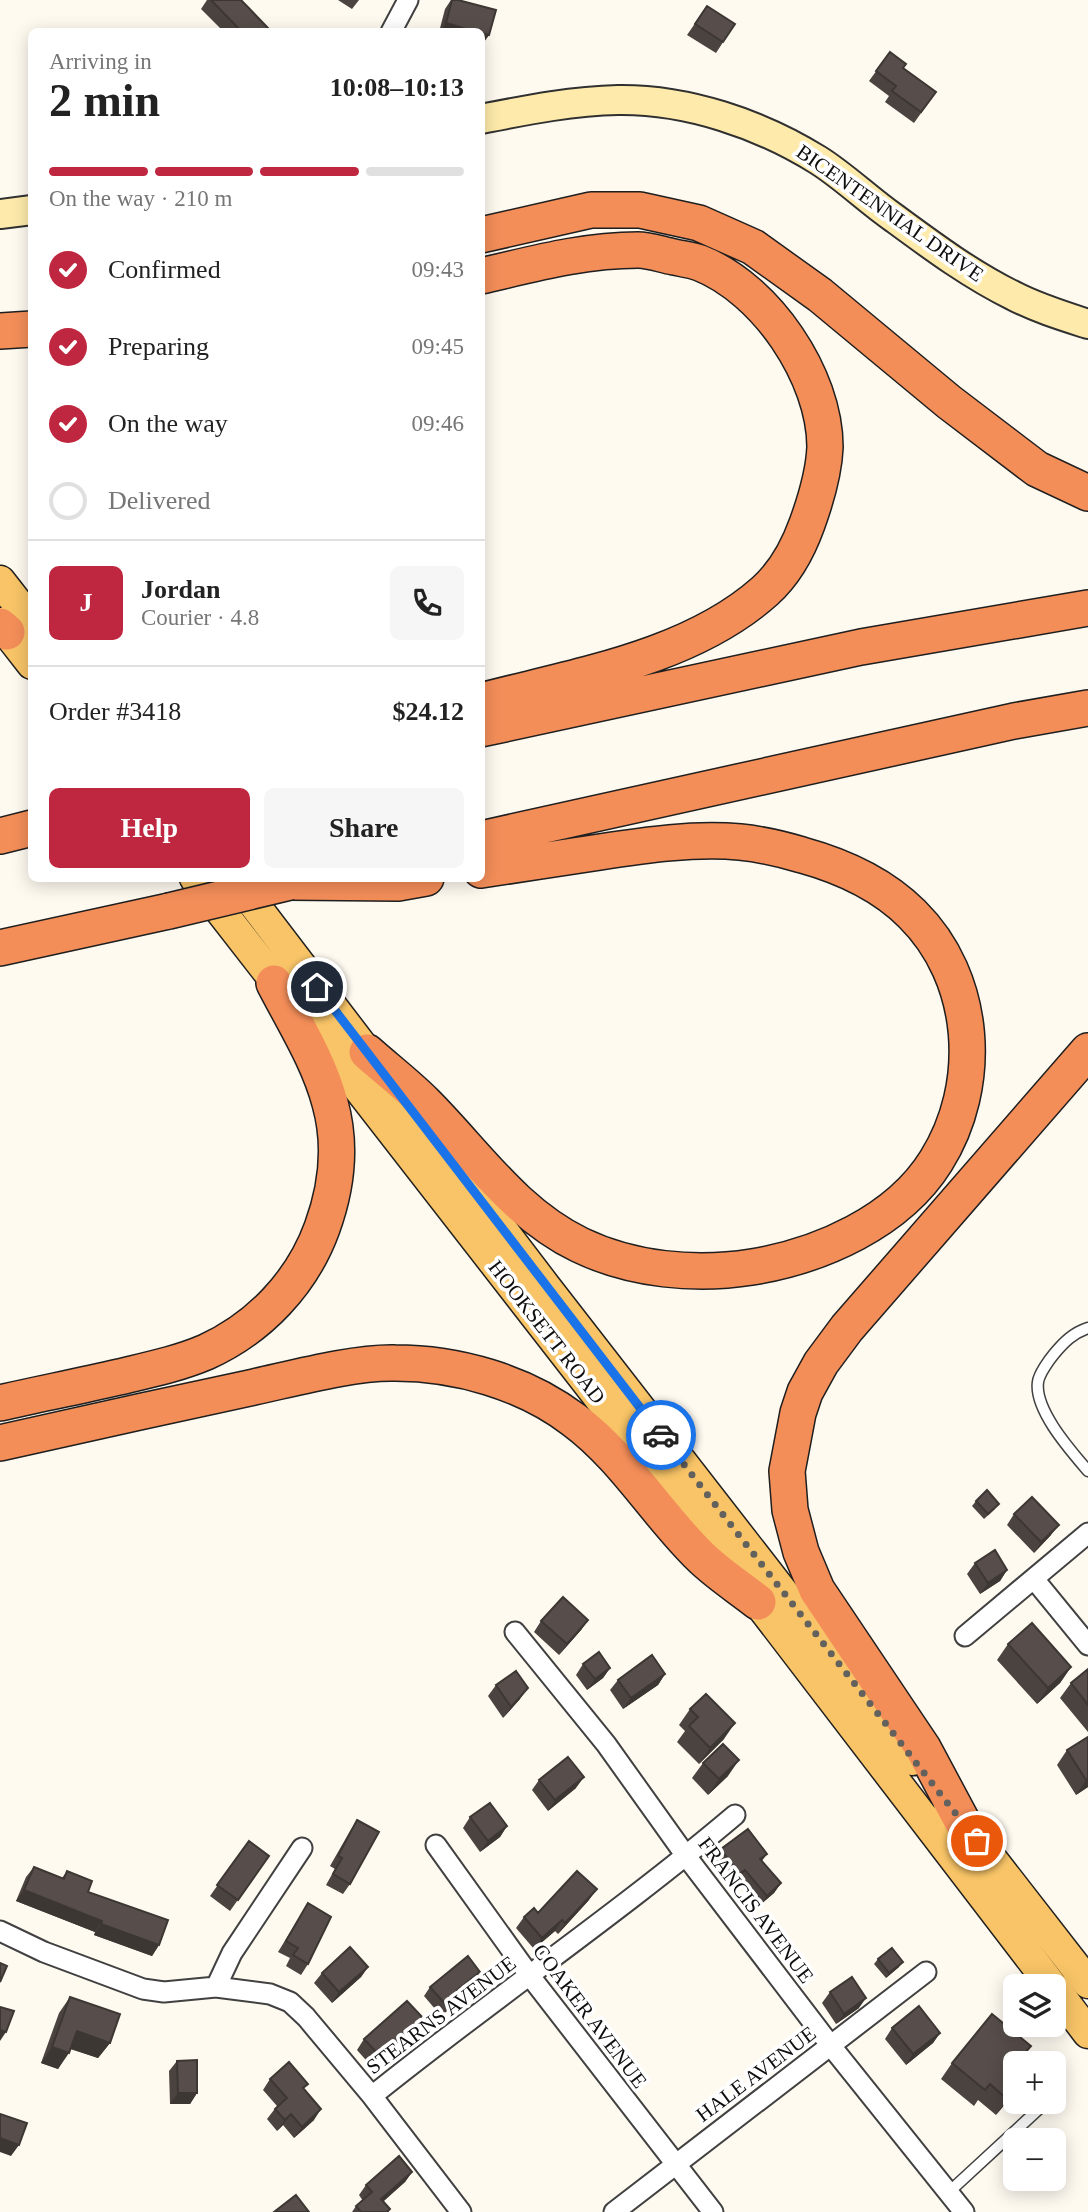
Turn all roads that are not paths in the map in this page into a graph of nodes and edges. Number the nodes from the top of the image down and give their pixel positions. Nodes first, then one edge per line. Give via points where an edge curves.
1 (408, 0) edge
2 (393, 28) edge
3 (485, 118) edge
4 (28, 210) edge
5 (0, 214) edge
6 (485, 234) edge
7 (485, 275) edge
8 (1088, 324) edge
9 (28, 329) edge
10 (0, 331) edge
11 (1088, 493) edge
12 (0, 581) edge
13 (1088, 608) edge
14 (10, 626) edge
15 (28, 657) edge
16 (485, 700) edge
17 (1088, 708) edge
18 (485, 728) edge
19 (28, 811) edge
20 (0, 812) edge
21 (28, 829) edge
22 (0, 836) edge
23 (485, 838) edge
24 (485, 869) edge
25 (198, 882) edge
26 (237, 882) edge
27 (289, 882) edge
28 (364, 882) edge
29 (404, 882) edge
30 (96, 926) junction
31 (0, 948) edge
32 (0, 968) edge
33 (274, 983) junction
34 (1088, 1051) edge
35 (366, 1052) junction
36 (1088, 1328) edge
37 (0, 1403) edge
38 (0, 1443) edge
39 (1088, 1471) edge
40 (1088, 1533) edge
41 (1034, 1579) junction
42 (758, 1602) junction
43 (515, 1632) dead end
44 (965, 1636) dead end
45 (1088, 1645) edge
46 (734, 1815) dead end
47 (962, 1821) junction
48 (436, 1845) dead end
49 (302, 1848) dead end
50 (685, 1856) junction
51 (0, 1931) edge
52 (926, 1972) dead end
53 (1043, 1974) edge
54 (530, 1976) junction
55 (1088, 1983) edge
56 (216, 1987) junction
57 (1066, 2004) edge
58 (1088, 2033) edge
59 (831, 2046) junction
60 (372, 2096) junction
61 (1034, 2114) edge
62 (674, 2164) junction
63 (949, 2192) junction
64 (461, 2212) edge
65 (614, 2212) edge
66 (713, 2212) edge
67 (964, 2212) edge

1 - 2 street
3 - 8 street, BICENTENNIAL DRIVE via 556,105 620,100 705,111 746,124 820,161 978,276 1014,296
4 - 5 street
6 - 11 highway via 591,210 640,210 699,223 753,247 1037,469
7 - 16 highway via 573,255 640,250 700,263 743,288 775,320 805,367 820,410 825,447 815,504 796,552 767,590 712,630 622,664
9 - 10 highway
12 - 14 main road
13 - 18 highway via 862,647
14 - 15 main road
17 - 23 highway via 1014,720
19 - 20 highway
21 - 22 highway
24 - 35 highway via 643,846 741,842 818,859 883,891 931,936 948,966 968,1032 963,1098 936,1162 916,1186 869,1224 800,1256 733,1270 666,1269 632,1263 578,1244 513,1199 425,1103
25 - 33 main road, HOOKSETT ROAD
26 - 35 main road, HOOKSETT ROAD
27 - 30 highway, bridge
28 - 29 highway
30 - 31 highway
30 - 32 highway via 51,953
33 - 37 highway via 314,1063 336,1134 337,1169 331,1202 303,1267 260,1318 205,1353
33 - 42 main road, HOOKSETT ROAD
34 - 47 highway via 834,1345 805,1392 793,1434 788,1471 790,1510 800,1552 817,1590 923,1748
35 - 47 main road, HOOKSETT ROAD
36 - 39 lane via 1067,1338 1038,1382 1044,1411
38 - 42 highway via 361,1366 428,1364 468,1371 545,1402 574,1420 601,1443 700,1556
40 - 41 street
41 - 44 street
41 - 45 street
42 - 53 main road, HOOKSETT ROAD
43 - 50 street, FRANCIS AVENUE via 606,1744
46 - 50 street, STEARNS AVENUE
47 - 55 main road, HOOKSETT ROAD
48 - 54 street, COAKER AVENUE
49 - 56 street via 232,1953
50 - 54 street, STEARNS AVENUE
50 - 59 street, FRANCIS AVENUE
51 - 56 street via 143,1989 164,1992
52 - 59 street, HALE AVENUE
54 - 60 street, STEARNS AVENUE
54 - 62 street, COAKER AVENUE
56 - 60 street via 270,1994 290,2002
57 - 58 main road, HOOKSETT ROAD
59 - 62 street, HALE AVENUE
59 - 63 street, FRANCIS AVENUE
60 - 64 street
61 - 63 lane
62 - 65 street, HALE AVENUE
62 - 66 street, COAKER AVENUE
63 - 67 street, FRANCIS AVENUE

